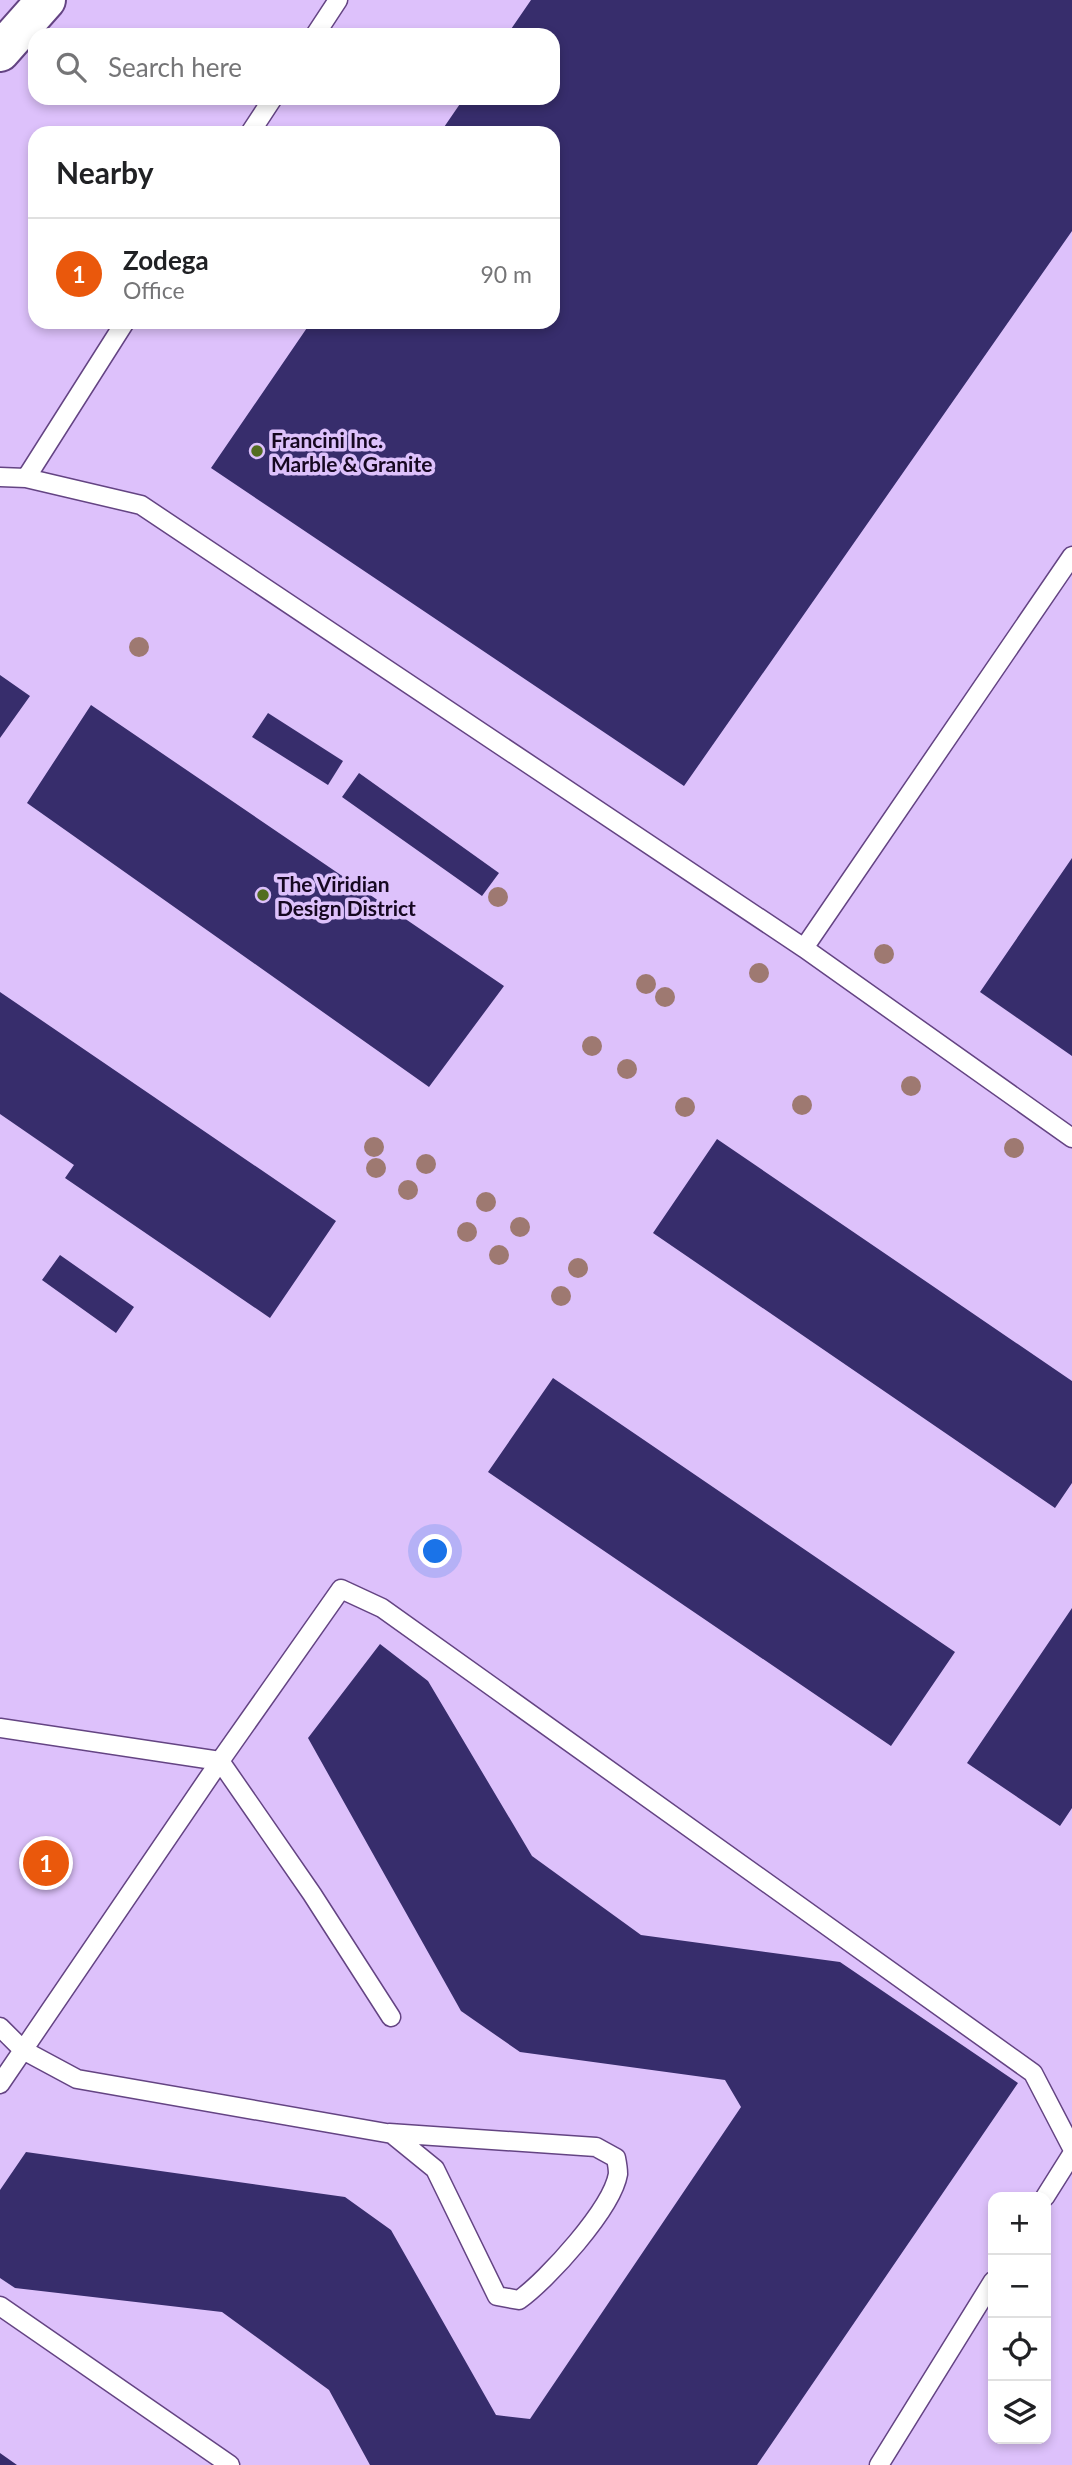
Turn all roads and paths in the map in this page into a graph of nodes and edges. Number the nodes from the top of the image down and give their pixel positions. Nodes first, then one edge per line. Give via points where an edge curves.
1 (46, 0) edge
2 (338, 0) edge
3 (320, 28) edge
4 (0, 52) edge
5 (268, 105) edge
6 (255, 126) edge
7 (121, 329) edge
8 (0, 477) edge
9 (26, 478) junction
10 (1072, 556) edge
11 (804, 948) junction
12 (1072, 1138) edge
13 (0, 1728) edge
14 (220, 1761) junction
15 (391, 2017) dead end
16 (0, 2027) edge
17 (23, 2050) junction
18 (0, 2084) edge
19 (389, 2133) junction
20 (1072, 2148) edge
21 (1072, 2154) edge
22 (1048, 2192) edge
23 (988, 2289) edge
24 (0, 2305) edge
25 (230, 2465) edge
26 (878, 2465) edge

1 - 4 main road
2 - 3 lane
5 - 6 lane
7 - 9 lane
8 - 9 lane
9 - 11 lane via 141,505
10 - 11 lane
11 - 12 lane
13 - 14 lane
14 - 15 lane
14 - 17 lane
14 - 20 lane via 341,1589 382,1608 1033,2073
16 - 17 lane
17 - 18 lane
17 - 19 lane via 77,2078
19 - 19 lane via 435,2169 497,2296 519,2300 541,2284 597,2216 618,2175 616,2158 596,2147
21 - 22 lane
23 - 26 lane
24 - 25 lane

